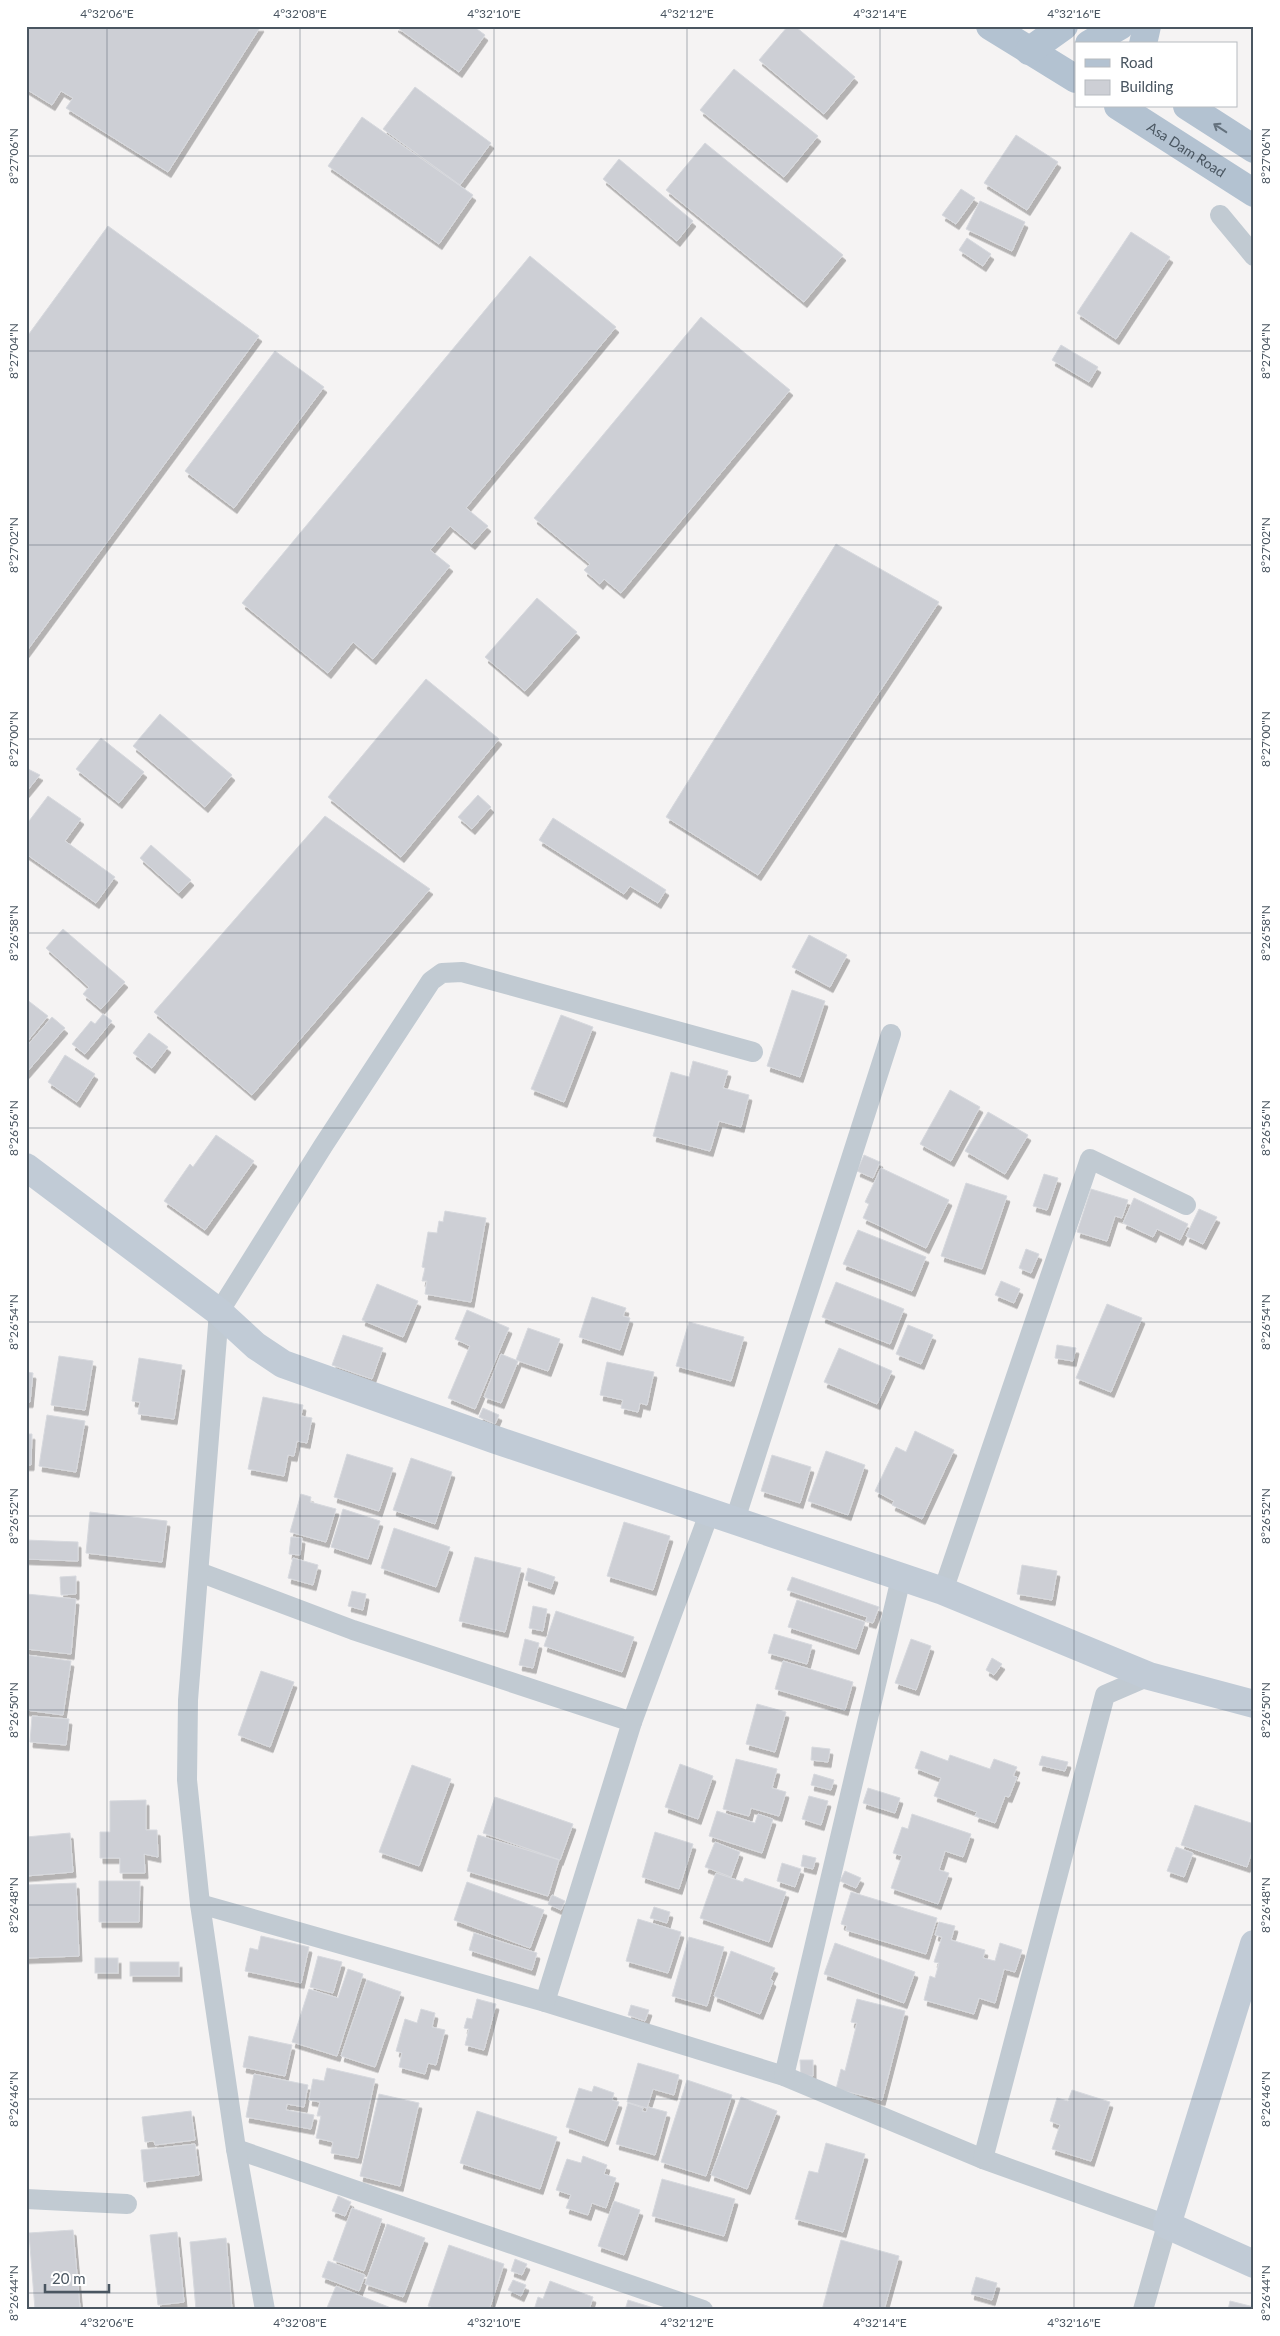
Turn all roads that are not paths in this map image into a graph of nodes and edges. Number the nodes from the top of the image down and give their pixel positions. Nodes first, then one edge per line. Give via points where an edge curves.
1 (990, 26) edge
2 (1064, 26) edge
3 (1120, 26) edge
4 (1147, 26) edge
5 (1087, 42) edge
6 (1093, 42) edge
7 (1143, 42) edge
8 (1029, 50) junction
9 (1070, 66) edge
10 (1121, 108) edge
11 (1190, 108) edge
12 (1254, 149) edge
13 (1254, 193) edge
14 (1220, 215) dead end
15 (1254, 256) edge
16 (891, 1034) dead end
17 (753, 1052) dead end
18 (26, 1167) edge
19 (1186, 1205) dead end
20 (219, 1312) junction
21 (723, 1516) junction
22 (199, 1572) junction
23 (901, 1578) junction
24 (943, 1591) junction
25 (1150, 1676) junction
26 (1254, 1704) edge
27 (632, 1722) junction
28 (200, 1904) junction
29 (1254, 1944) edge
30 (545, 2002) junction
31 (784, 2076) junction
32 (236, 2149) junction
33 (983, 2159) junction
34 (26, 2199) edge
35 (127, 2204) dead end
36 (1167, 2225) junction
37 (1254, 2264) edge
38 (265, 2310) edge
39 (703, 2310) edge
40 (1143, 2310) edge

1 - 8 main road
2 - 5 main road
2 - 8 main road
3 - 6 main road
4 - 7 main road
8 - 9 main road
10 - 13 main road, Asa Dam Road
12 -> 11 main road
14 - 15 street
16 - 21 street
17 - 20 street via 462,972 442,973 431,981
18 - 20 street
19 - 24 street via 1090,1159
20 - 21 street via 256,1346 283,1364
20 - 22 street
21 - 23 street
21 - 27 street
22 - 27 street via 353,1630
22 - 28 street via 188,1700 187,1780
23 - 24 street
23 - 31 street
24 - 25 street
25 - 26 street
25 - 33 street via 1105,1695
27 - 30 street
28 - 30 street
28 - 32 street
29 - 36 street
30 - 31 street
31 - 33 street
32 - 38 street
32 - 39 street
33 - 36 street
34 - 35 street
36 - 37 street
36 - 40 street

